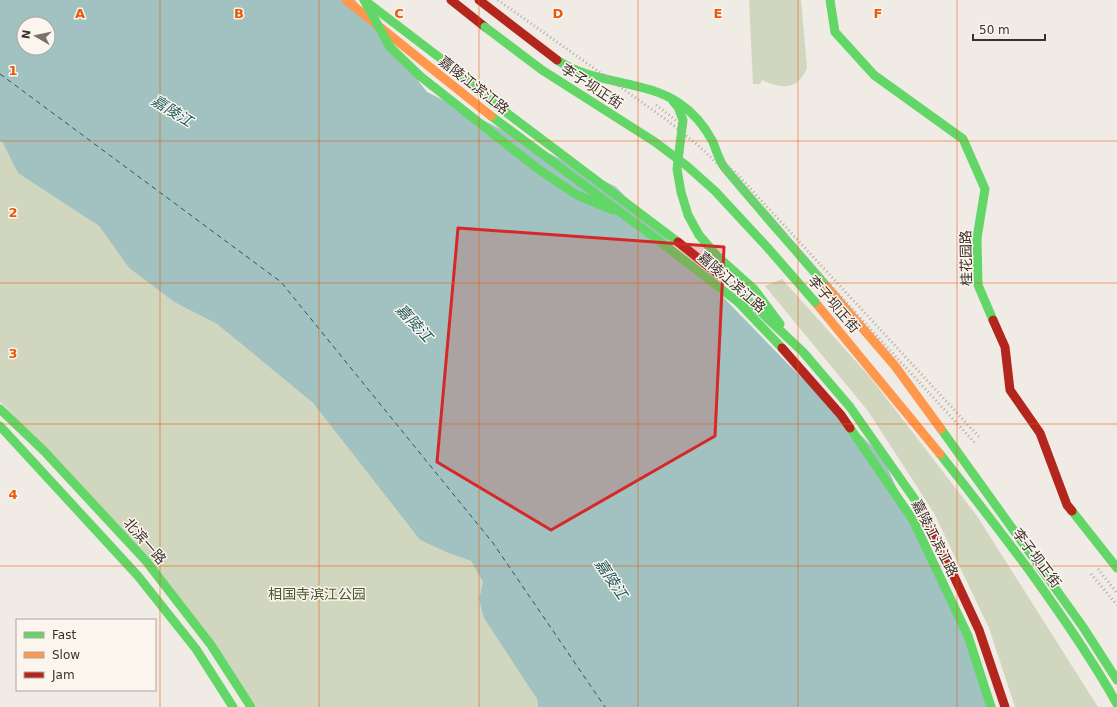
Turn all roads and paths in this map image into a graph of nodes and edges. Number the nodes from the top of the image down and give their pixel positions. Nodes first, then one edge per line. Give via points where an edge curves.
1 (346, 0) edge
2 (364, 0) edge
3 (451, 0) edge
4 (479, 0) edge
5 (830, 0) edge
6 (670, 97) junction
7 (625, 216) junction
8 (803, 352) junction
9 (0, 409) edge
10 (0, 426) edge
11 (1117, 568) edge
12 (1117, 680) edge
13 (1117, 704) edge
14 (233, 707) edge
15 (251, 707) edge
16 (991, 707) edge
17 (1005, 707) edge

1 - 7 main road, 嘉陵江滨江路, bridge via 483,110
2 - 7 main road, bridge via 390,47 420,76 538,169 577,195
2 - 8 main road, 嘉陵江滨江路 via 444,61 491,101 666,232 746,298
3 - 13 main road, 李子坝正街, bridge via 542,70 655,142 687,166 720,197 850,343 981,507 1071,627
4 - 6 main road, 李子坝正街 via 555,59 576,71
5 - 11 main road, 桂花园路 via 835,32 874,75 963,139 985,189 977,238 978,285 1005,347 1010,390 1040,433 1067,505
6 - 8 main road via 678,107 683,120 677,169 688,215 699,235 716,256 754,289
6 - 12 main road, 李子坝正街 via 691,112 706,130 723,165 895,366 1104,658
7 - 16 main road, 嘉陵江滨江路 via 738,302 794,360 841,415 913,520 968,636
8 - 17 main road, 嘉陵江滨江路 via 850,407 925,513 979,630
9 - 15 main road, 北滨一路 via 44,451 146,561 211,645
10 - 14 main road, 北滨一路 via 138,576 196,649

